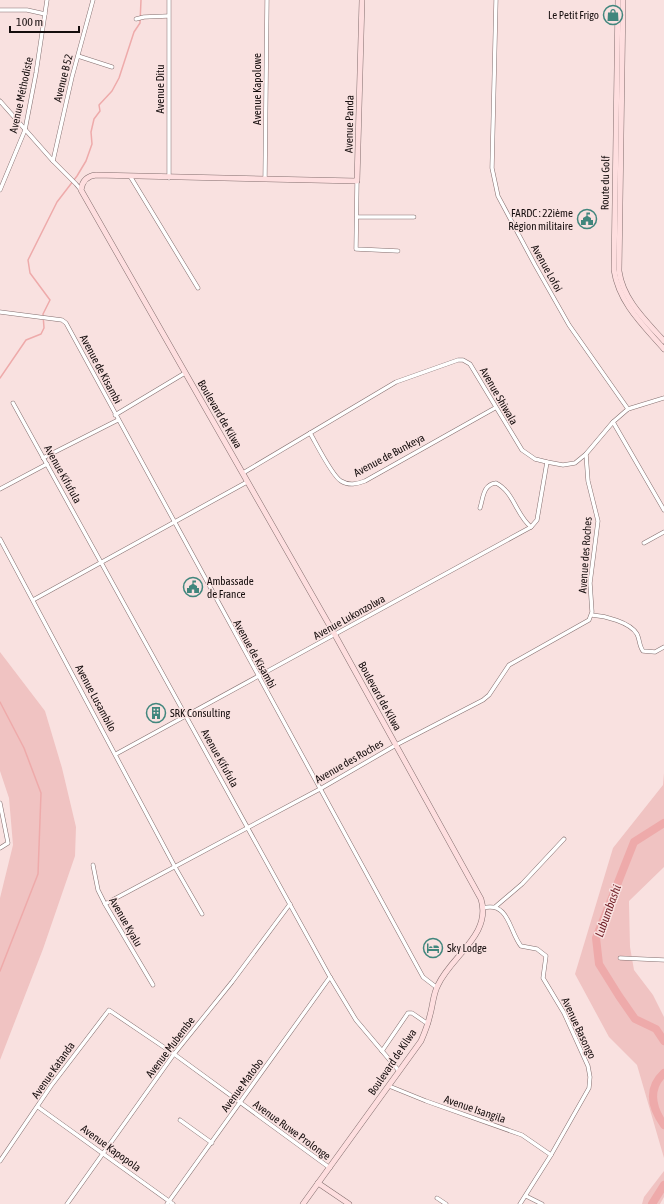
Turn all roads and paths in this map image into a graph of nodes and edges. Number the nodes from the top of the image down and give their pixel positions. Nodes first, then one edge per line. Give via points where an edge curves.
1 (47, 0) edge
2 (93, 0) edge
3 (169, 0) edge
4 (267, 0) edge
5 (362, 0) edge
6 (496, 0) edge
7 (618, 0) edge
8 (623, 0) edge
9 (0, 10) edge
10 (45, 14) junction
11 (168, 16) junction
12 (136, 20) dead end
13 (78, 56) junction
14 (112, 67) dead end
15 (0, 101) edge
16 (25, 130) junction
17 (53, 162) junction
18 (130, 176) junction
19 (169, 178) junction
20 (265, 179) junction
21 (357, 181) junction
22 (0, 190) edge
23 (81, 190) junction
24 (357, 217) junction
25 (414, 217) dead end
26 (398, 251) dead end
27 (198, 288) dead end
28 (0, 312) edge
29 (664, 341) edge
30 (664, 349) edge
31 (185, 373) junction
32 (664, 398) edge
33 (13, 403) dead end
34 (495, 408) junction
35 (628, 409) junction
36 (115, 415) junction
37 (118, 420) junction
38 (613, 422) junction
39 (310, 433) junction
40 (586, 454) junction
41 (43, 458) junction
42 (547, 462) junction
43 (47, 464) junction
44 (243, 473) junction
45 (247, 482) junction
46 (0, 489) edge
47 (480, 508) dead end
48 (664, 510) edge
49 (174, 523) junction
50 (531, 527) junction
51 (664, 532) edge
52 (0, 539) edge
53 (644, 543) dead end
54 (102, 562) junction
55 (33, 600) junction
56 (592, 615) junction
57 (335, 635) junction
58 (664, 647) edge
59 (258, 678) junction
60 (187, 717) junction
61 (396, 745) junction
62 (116, 754) junction
63 (320, 789) junction
64 (0, 802) edge
65 (247, 826) junction
66 (564, 839) dead end
67 (0, 848) edge
68 (93, 865) dead end
69 (175, 867) junction
70 (105, 904) junction
71 (290, 904) junction
72 (495, 907) junction
73 (483, 908) junction
74 (202, 914) dead end
75 (620, 958) dead end
76 (664, 960) edge
77 (330, 977) junction
78 (153, 985) dead end
79 (436, 987) junction
80 (128, 1022) joint
81 (428, 1024) junction
82 (382, 1050) junction
83 (174, 1054) junction
84 (400, 1071) junction
85 (389, 1086) junction
86 (240, 1103) junction
87 (38, 1107) junction
88 (180, 1120) dead end
89 (212, 1143) junction
90 (104, 1154) junction
91 (551, 1155) junction
92 (0, 1161) edge
93 (330, 1168) junction
94 (318, 1183) junction
95 (526, 1196) junction
96 (437, 1198) dead end
97 (168, 1202) edge
98 (67, 1204) edge
99 (173, 1204) edge
100 (303, 1204) edge
101 (349, 1204) edge
102 (446, 1204) edge
103 (520, 1204) edge
104 (542, 1204) edge

1 - 10 street, Avenue Méthodiste
2 - 13 street, Avenue B 52
3 - 11 street, Avenue Ditu
4 - 20 street, Avenue Kapolowe
5 - 21 street, Avenue Panda
6 - 35 street, Avenue Lofoi via 492,168 498,196 569,326
7 - 30 street, Route du Golf via 614,270 617,288 625,303
8 - 29 street via 619,271 630,300
9 - 10 street via 27,10
10 - 16 street, Avenue Méthodiste
11 - 12 street via 144,16
11 - 19 street, Avenue Ditu
13 - 14 street
13 - 17 street, Avenue B 52
15 - 16 street
16 - 17 street
16 - 22 street, Avenue Méthodiste
17 - 23 street
18 - 19 street
18 - 23 street via 91,175 84,181
18 - 27 street
19 - 20 street
20 - 21 street
21 - 24 street, Avenue Panda
23 - 31 street, Boulevard de Kilwa
24 - 25 street
24 - 26 street, Avenue Panda via 356,249
28 - 36 street, Avenue de Kisambi via 62,320 66,323
31 - 36 street
31 - 44 street, Boulevard de Kilwa
32 - 35 street, Avenue Shiwala
33 - 41 street, Avenue Kifufula
34 - 39 street, Avenue Shiwala via 470,364 458,360 396,382
34 - 39 street, Avenue de Bunkeya via 365,481 354,484 343,483 335,476
34 - 42 street, Avenue Shiwala via 522,450 535,459
35 - 38 street, Avenue Shiwala
36 - 37 street, Avenue de Kisambi
37 - 41 street
37 - 49 street, Avenue de Kisambi
38 - 40 street, Avenue Shiwala
38 - 48 street
39 - 44 street, Avenue Shiwala
40 - 42 street, Avenue Shiwala via 580,460 569,464
40 - 56 street, Avenue des Roches via 588,481 598,521 590,583
41 - 43 street, Avenue Kifufula
42 - 50 street via 537,520
43 - 46 street
43 - 54 street, Avenue Kifufula
44 - 45 street, Boulevard de Kilwa
45 - 49 street
45 - 57 street, Boulevard de Kilwa
47 - 50 street via 485,489 489,484 496,483 508,491 524,520
49 - 54 street
49 - 59 street, Avenue de Kisambi
50 - 57 street, Avenue Lukonzolwa
51 - 53 street
52 - 55 street, Avenue Lusambilo
54 - 55 street
54 - 60 street, Avenue Kifufula
55 - 62 street, Avenue Lusambilo
56 - 58 street via 631,627 638,636 643,651 655,652
56 - 61 street, Avenue des Roches via 586,621 509,665 486,698
57 - 59 street, Avenue Lukonzolwa
57 - 61 street, Boulevard de Kilwa
59 - 60 street, Avenue Lukonzolwa
59 - 63 street, Avenue de Kisambi
60 - 62 street, Avenue Lukonzolwa
60 - 65 street, Avenue Kifufula
61 - 63 street, Avenue des Roches
61 - 73 street, Boulevard de Kilwa via 481,899
62 - 69 street, Avenue Lusambilo
63 - 65 street, Avenue des Roches
63 - 79 street, Avenue de Kisambi via 423,977
64 - 67 street via 8,843
65 - 69 street, Avenue des Roches
65 - 71 street, Avenue Kifufula
66 - 72 street via 512,894
68 - 70 street, Avenue Kyalu via 98,890
69 - 70 street, Avenue des Roches
69 - 74 street, Avenue Lusambilo
70 - 78 street, Avenue Kyalu
71 - 77 street, Avenue Kifufula
71 - 83 street, Avenue Mubembe
72 - 73 street
72 - 91 street, Avenue Basongo via 504,912 521,946 537,949 546,956 543,978 564,1013 588,1066 589,1088
73 - 79 street, Boulevard de Kilwa via 480,929
75 - 76 street
77 - 82 street, Avenue Kifufula via 354,1016
77 - 86 street, Avenue Matobo
79 - 81 street, Boulevard de Kilwa
80 - 83 street, Avenue Ruwe Prolonge
80 - 87 street, Avenue Katanda via 109,1010
81 - 82 street via 409,1013
81 - 84 street, Boulevard de Kilwa via 421,1041
82 - 84 street, Avenue Kifufula
83 - 86 street, Avenue Ruwe Prolonge
83 - 90 street, Avenue Mubembe
84 - 85 street, Boulevard de Kilwa
85 - 91 street, Avenue Isangila via 426,1102 522,1135
85 - 93 street, Boulevard de Kilwa
86 - 89 street, Avenue Matobo
86 - 93 street, Avenue Ruwe Prolonge
87 - 90 street, Avenue Kapopola
87 - 92 street, Avenue Katanda
88 - 89 street
89 - 97 street, Avenue Matobo
90 - 97 street, Avenue Kapopola
90 - 98 street, Avenue Mubembe
91 - 95 street, Avenue Basongo
93 - 94 street, Boulevard de Kilwa
94 - 100 street, Boulevard de Kilwa
94 - 101 street
95 - 103 street, Avenue Basongo
95 - 104 street
96 - 102 street
97 - 99 street, Avenue Kapopola

